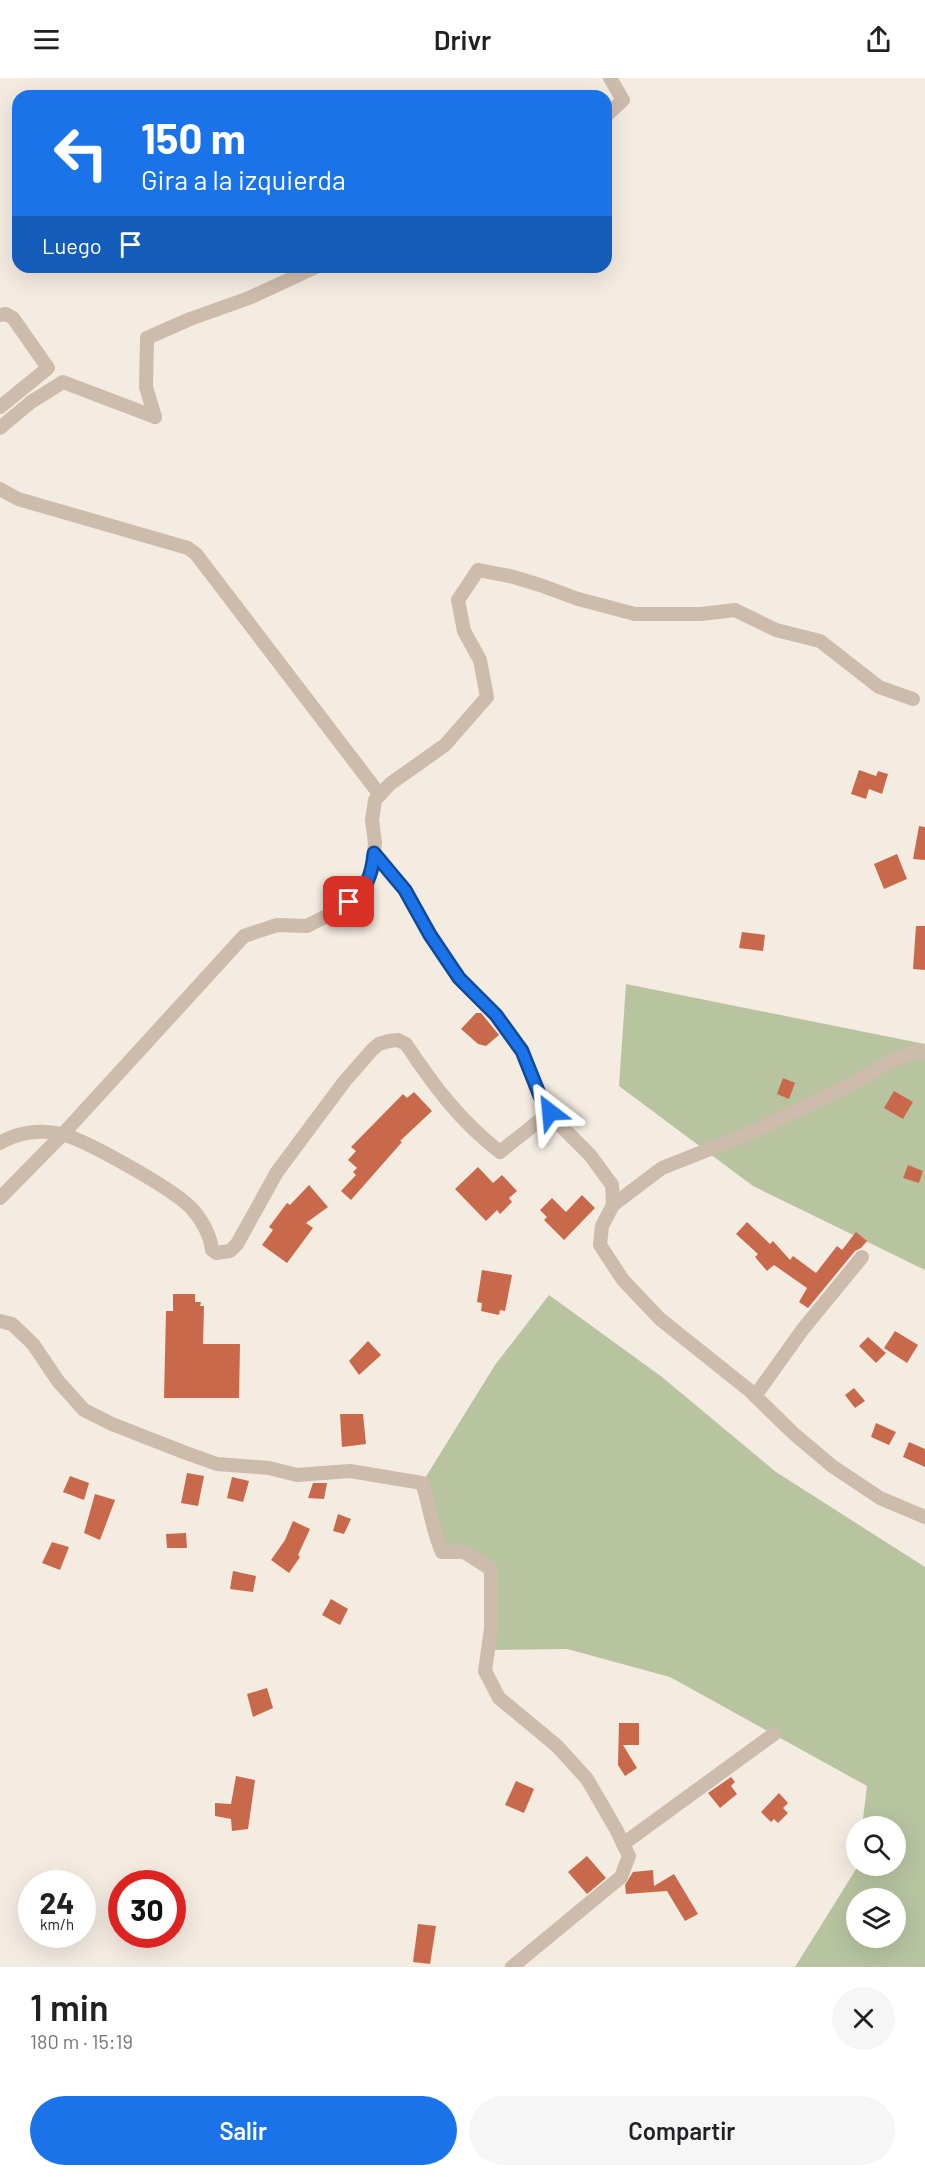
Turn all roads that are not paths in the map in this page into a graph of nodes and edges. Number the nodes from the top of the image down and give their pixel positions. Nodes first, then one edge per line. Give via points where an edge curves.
1 (610, 78) edge
2 (612, 110) edge
3 (303, 273) edge
4 (0, 315) edge
5 (0, 407) edge
6 (0, 428) edge
7 (0, 489) edge
8 (913, 699) dead end
9 (380, 795) junction
10 (374, 853) junction
11 (925, 1054) edge
12 (550, 1112) junction
13 (63, 1134) junction
14 (0, 1143) edge
15 (0, 1198) edge
16 (613, 1205) junction
17 (861, 1257) dead end
18 (0, 1321) edge
19 (755, 1396) junction
20 (925, 1517) edge
21 (774, 1734) dead end
22 (623, 1844) junction
23 (512, 1967) edge

1 - 2 street via 623,100
3 - 6 street via 147,338 146,387 156,417 63,382
4 - 5 street via 13,318 48,368
7 - 9 street via 18,499 188,548 196,554
8 - 9 street via 879,687 820,641 776,630 735,610 635,614 478,570 458,600 464,631 480,660 487,697 445,745
9 - 10 street via 375,800 372,820
10 - 12 street via 405,890 459,978 496,1015 522,1051
10 - 13 street via 372,871 360,895 338,910 308,926 277,925 244,936
11 - 16 street via 918,1051 895,1059 753,1132 662,1167
12 - 13 street via 500,1152 453,1110 406,1044 398,1040 380,1044 344,1082 277,1172 237,1244 230,1251 216,1253 193,1210 179,1197
12 - 16 street via 612,1185
13 - 14 street via 40,1131 12,1135
13 - 15 street
16 - 19 street via 602,1226 600,1245 623,1280 660,1319
17 - 19 street via 802,1329
18 - 22 street via 12,1324 33,1344 84,1410 186,1453 217,1464 269,1468 297,1475 350,1471 422,1483 442,1552 464,1552 491,1569 491,1629 485,1671 499,1698 557,1746 587,1779
19 - 20 street via 832,1466 880,1498
21 - 22 street
22 - 23 street via 629,1856 621,1877

